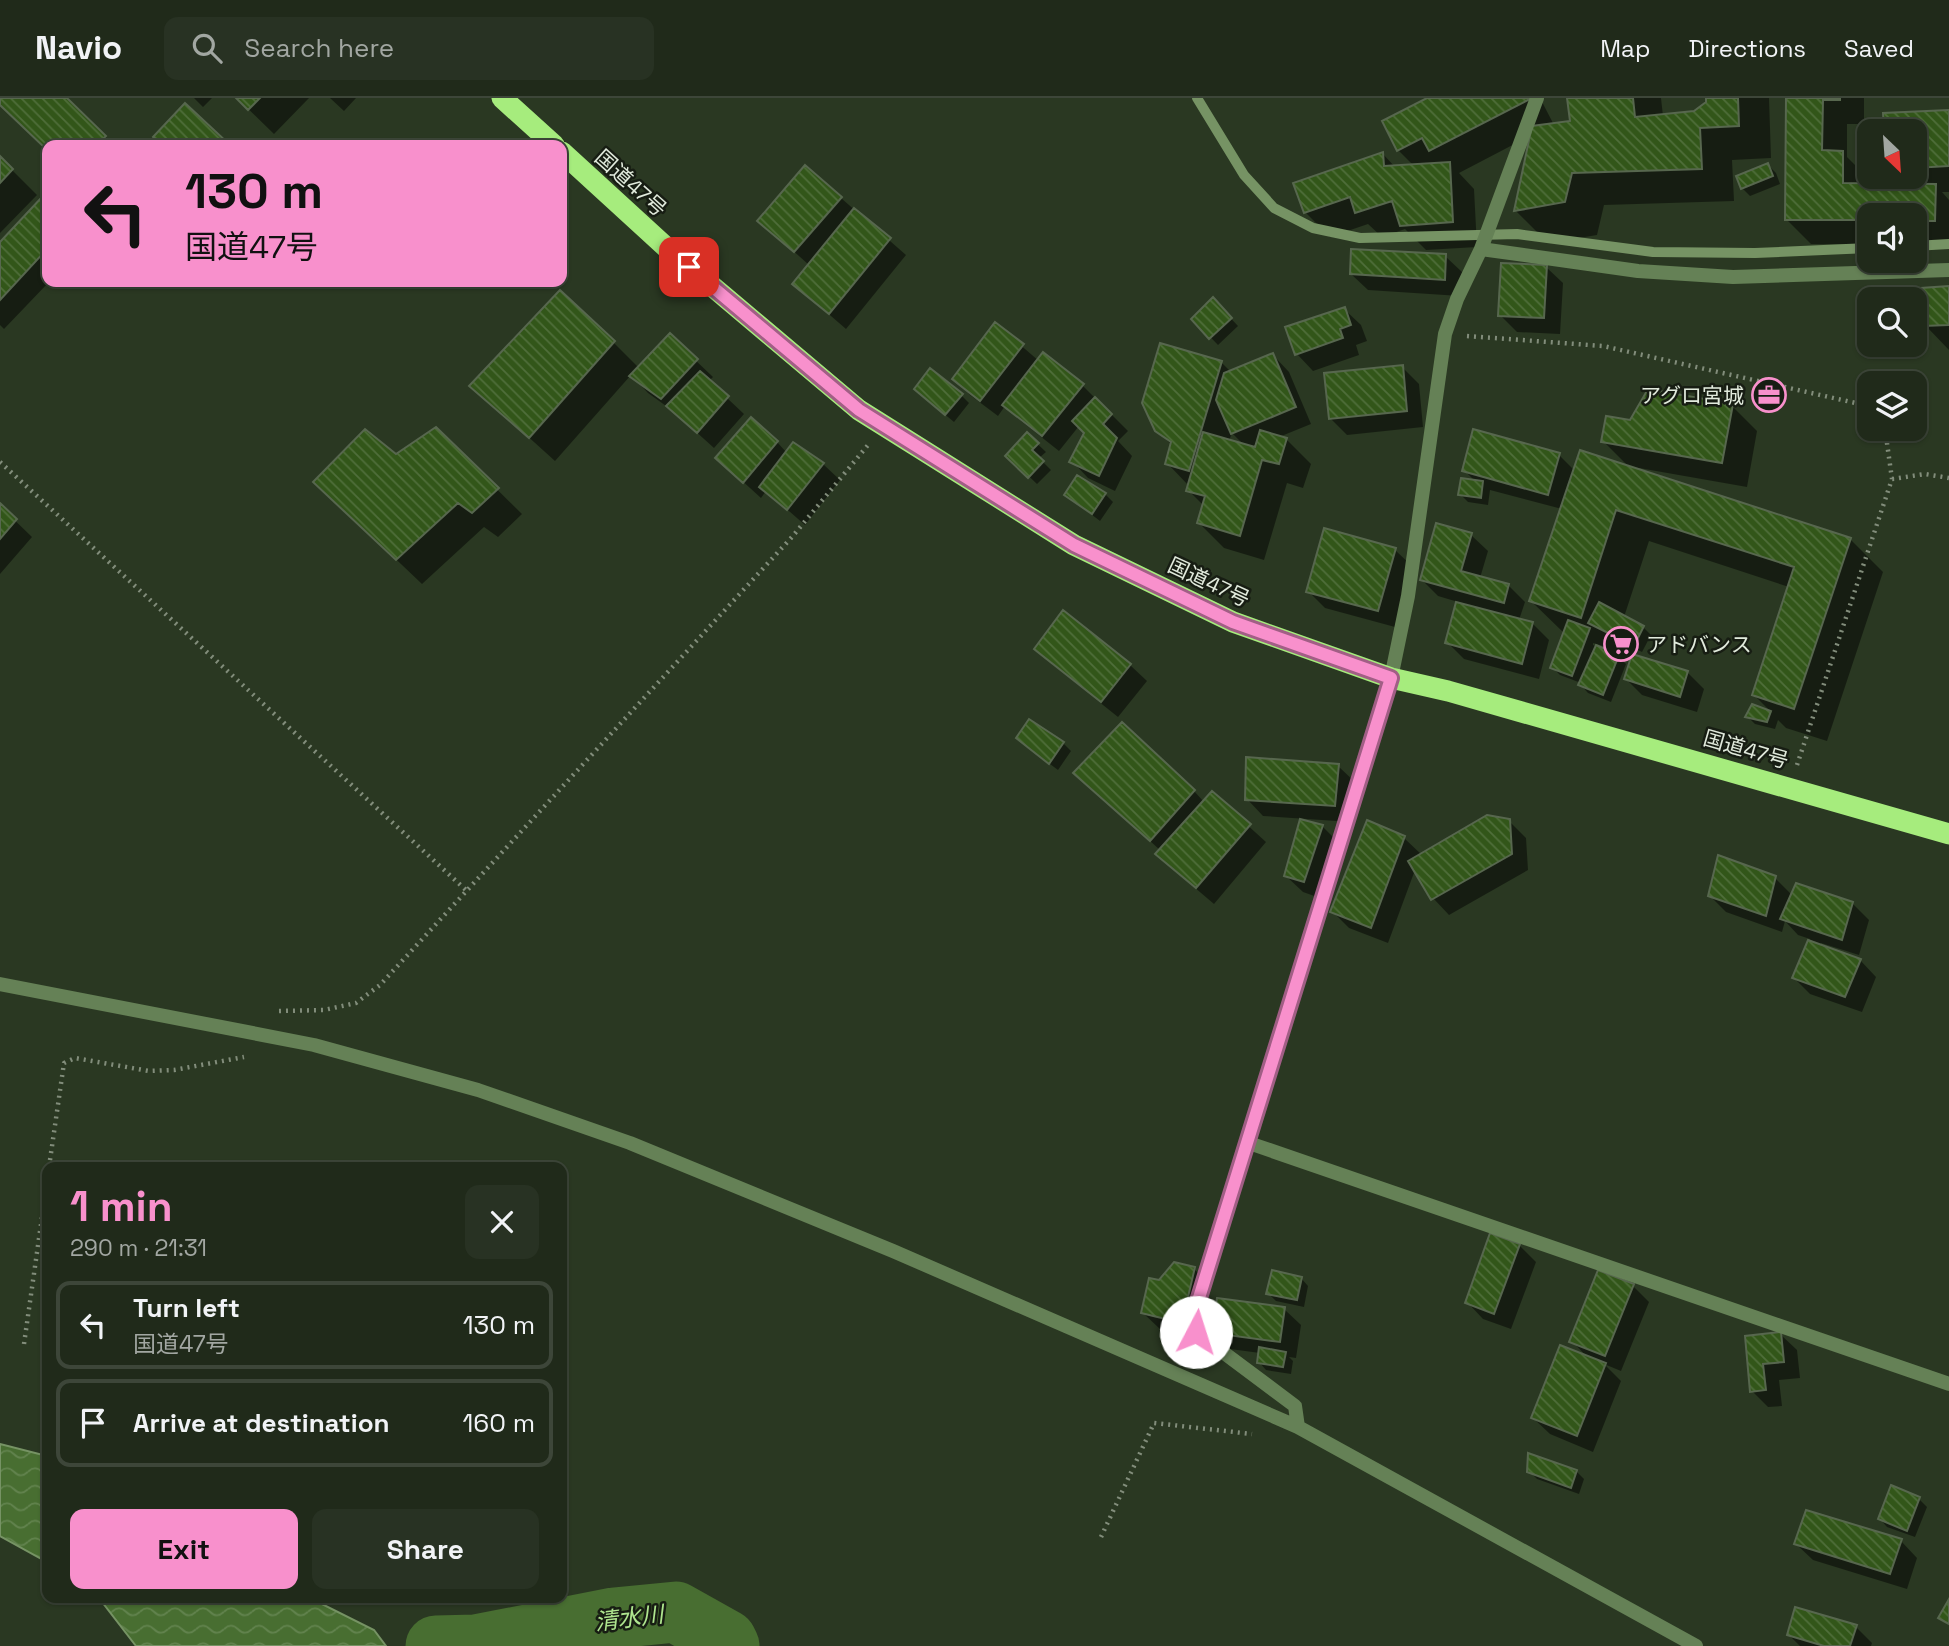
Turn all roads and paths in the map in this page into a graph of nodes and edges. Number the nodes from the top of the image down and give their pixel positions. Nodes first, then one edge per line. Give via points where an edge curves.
1 (502, 98) edge
2 (1537, 98) edge
3 (548, 140) edge
4 (567, 157) edge
5 (1482, 245) junction
6 (1949, 270) edge
7 (1446, 334) junction
8 (1857, 403) edge
9 (884, 426) junction
10 (1887, 441) edge
11 (0, 462) edge
12 (1949, 478) edge
13 (1892, 479) junction
14 (1391, 678) junction
15 (1790, 787) junction
16 (1949, 834) edge
17 (467, 891) junction
18 (0, 984) edge
19 (270, 1012) dead end
20 (250, 1056) dead end
21 (1246, 1142) junction
22 (50, 1162) edge
23 (42, 1217) edge
24 (24, 1344) dead end
25 (1949, 1384) edge
26 (1298, 1427) junction
27 (1101, 1537) dead end
28 (1696, 1646) edge

1 - 3 highway
2 - 5 street
4 - 9 highway, 国道47号 via 667,249
5 - 6 street via 1638,271 1733,277
5 - 7 street
7 - 8 path via 1603,346
7 - 14 street via 1408,596
9 - 14 highway, 国道47号 via 1074,545 1233,622
9 - 17 path via 792,537
10 - 13 path
11 - 17 path
12 - 13 path via 1925,474
13 - 15 path
14 - 15 highway, 国道47号
14 - 21 street
15 - 16 highway, 国道47号
17 - 19 path via 380,985 356,1003 324,1010
18 - 26 street via 314,1045 478,1090 630,1143 881,1246
20 - 22 path via 149,1071 75,1058 64,1063
21 - 25 street
21 - 26 street via 1194,1314 1196,1332 1295,1406
23 - 24 path
26 - 27 path via 1246,1435 1154,1423
26 - 28 street

